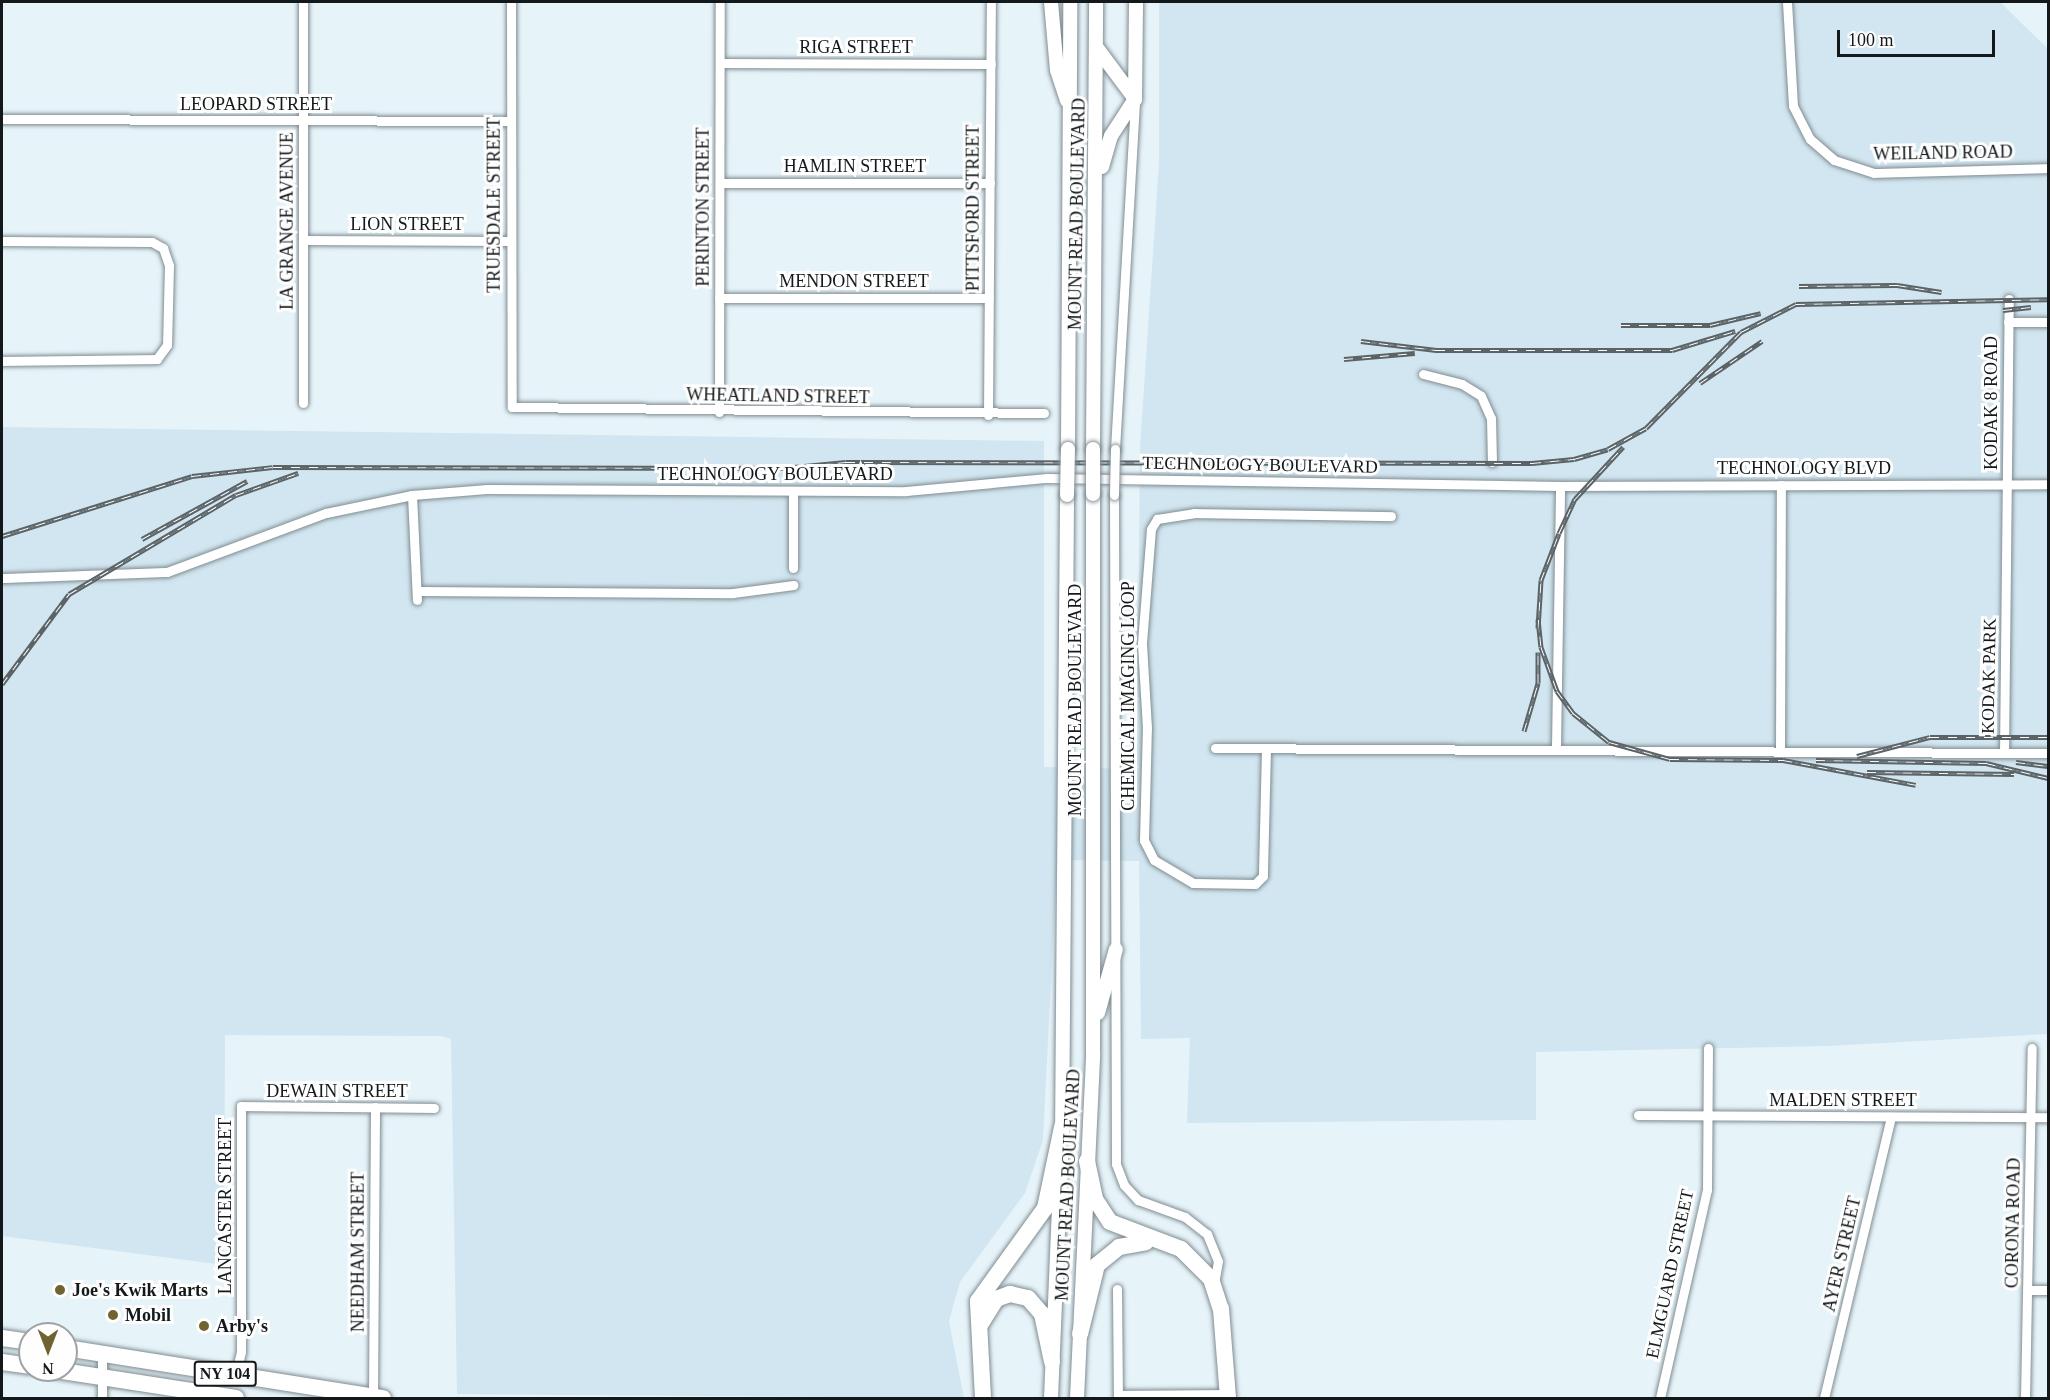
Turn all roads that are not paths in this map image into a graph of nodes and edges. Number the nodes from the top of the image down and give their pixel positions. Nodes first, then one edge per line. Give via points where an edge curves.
1 (303, 2) edge
2 (511, 2) edge
3 (720, 2) edge
4 (991, 2) edge
5 (1051, 2) edge
6 (1070, 2) edge
7 (1096, 2) edge
8 (1136, 2) edge
9 (1787, 2) edge
10 (1096, 47) junction
11 (721, 63) junction
12 (991, 64) junction
13 (1135, 99) junction
14 (1071, 111) junction
15 (2, 119) edge
16 (303, 121) junction
17 (511, 121) junction
18 (2049, 168) edge
19 (720, 183) junction
20 (990, 183) junction
21 (1096, 202) junction
22 (303, 240) junction
23 (2, 241) edge
24 (511, 241) junction
25 (719, 298) junction
26 (988, 298) junction
27 (2009, 299) dead end
28 (2008, 322) junction
29 (2049, 322) edge
30 (2, 361) edge
31 (1423, 374) dead end
32 (303, 404) dead end
33 (512, 407) joint
34 (719, 412) junction
35 (1044, 413) dead end
36 (988, 415) junction
37 (1492, 462) dead end
38 (2007, 484) junction
39 (2049, 484) edge
40 (1781, 485) junction
41 (1560, 486) junction
42 (793, 492) junction
43 (412, 495) junction
44 (1391, 516) dead end
45 (793, 568) dead end
46 (2, 578) edge
47 (793, 585) dead end
48 (1556, 747) junction
49 (1215, 748) dead end
50 (1266, 749) junction
51 (1780, 751) junction
52 (2004, 753) junction
53 (2049, 753) edge
54 (1116, 949) junction
55 (1708, 1048) dead end
56 (2032, 1048) dead end
57 (1093, 1053) junction
58 (241, 1107) joint
59 (375, 1107) junction
60 (434, 1108) dead end
61 (1638, 1115) dead end
62 (1708, 1116) junction
63 (1891, 1117) junction
64 (2032, 1117) junction
65 (2049, 1117) edge
66 (1062, 1127) junction
67 (1087, 1161) junction
68 (1165, 1243) junction
69 (1214, 1283) junction
70 (1117, 1289) dead end
71 (2028, 1290) junction
72 (2049, 1290) edge
73 (1080, 1334) junction
74 (979, 1335) junction
75 (2, 1338) edge
76 (18, 1340) edge
77 (78, 1350) edge
78 (102, 1354) junction
79 (2, 1362) edge
80 (1052, 1362) junction
81 (18, 1364) edge
82 (78, 1373) edge
83 (235, 1376) junction
84 (102, 1377) junction
85 (1228, 1396) edge
86 (1118, 1397) edge
87 (102, 1398) edge
88 (236, 1398) edge
89 (378, 1398) edge
90 (983, 1398) edge
91 (1051, 1398) edge
92 (1077, 1398) edge
93 (1660, 1398) edge
94 (1824, 1398) edge
95 (2025, 1398) edge

1 - 16 street, LA GRANGE AVENUE
2 - 17 street, TRUESDALE STREET
3 - 11 street, PERINTON STREET
4 - 12 street, PITTSFORD STREET
5 - 14 main road via 1057,70
6 - 14 main road, MOUNT READ BOULEVARD
7 - 10 main road, MOUNT READ BOULEVARD
8 - 13 main road
9 - 18 street, WEILAND ROAD via 1793,106 1810,139 1834,160 1874,173
10 - 13 main road
10 - 21 main road, MOUNT READ BOULEVARD
11 - 12 street, RIGA STREET
11 - 19 street, PERINTON STREET
12 - 20 street, PITTSFORD STREET
13 - 21 main road via 1103,156
13 - 54 street, bridge via 1115,449
14 - 66 main road, MOUNT READ BOULEVARD, bridge
15 - 16 street, LEOPARD STREET
16 - 17 street, LEOPARD STREET
16 - 22 street, LA GRANGE AVENUE
17 - 24 street, TRUESDALE STREET
19 - 20 street, HAMLIN STREET
19 - 25 street, PERINTON STREET
20 - 26 street, PITTSFORD STREET
21 - 57 main road, MOUNT READ BOULEVARD, bridge
22 - 24 street, LION STREET
22 - 32 street, LA GRANGE AVENUE
23 - 30 street via 152,242 166,252 169,288 167,345 157,358
24 - 33 street, TRUESDALE STREET
25 - 26 street, MENDON STREET
25 - 34 street, PERINTON STREET
26 - 36 street, PITTSFORD STREET
27 - 28 street, KODAK 8 ROAD
28 - 29 street
28 - 38 street, KODAK 8 ROAD
31 - 37 street via 1462,384 1481,396 1491,418
33 - 34 street, WHEATLAND STREET
34 - 36 street, WHEATLAND STREET
35 - 36 street, WHEATLAND STREET
38 - 39 street, TECHNOLOGY BLVD
38 - 40 street, TECHNOLOGY BLVD
38 - 52 street, KODAK PARK
40 - 41 street, TECHNOLOGY BLVD
40 - 51 street
41 - 42 street, TECHNOLOGY BOULEVARD via 1047,478 906,491
41 - 48 street
42 - 43 street, TECHNOLOGY BOULEVARD via 487,489
42 - 45 street
43 - 46 street, TECHNOLOGY BOULEVARD via 326,513 167,572
43 - 47 street via 417,596 733,593
44 - 50 street, CHEMICAL IMAGING LOOP via 1194,513 1156,519 1151,529 1142,634 1147,728 1144,840 1154,860 1193,883 1255,884 1263,876
48 - 50 street
48 - 51 street, KODAK PARK
49 - 50 street
51 - 52 street, KODAK PARK
52 - 53 street
54 - 57 main road
54 - 69 street via 1119,1175 1138,1200 1185,1217 1207,1234 1218,1261
55 - 62 street, ELMGUARD STREET
56 - 64 street, CORONA ROAD
57 - 67 main road, MOUNT READ BOULEVARD
58 - 59 street, DEWAIN STREET
58 - 83 street, LANCASTER STREET via 241,1352
59 - 60 street, DEWAIN STREET
59 - 89 street, NEEDHAM STREET
61 - 62 street, MALDEN STREET
62 - 63 street, MALDEN STREET
62 - 93 street, ELMGUARD STREET via 1707,1190
63 - 64 street, MALDEN STREET
63 - 94 street, AYER STREET
64 - 65 street, MALDEN STREET
64 - 71 street, CORONA ROAD
66 - 74 highway via 1045,1208 979,1297
66 - 80 main road, MOUNT READ BOULEVARD
67 - 68 highway via 1106,1219 1123,1231
67 - 73 main road, MOUNT READ BOULEVARD
68 - 69 highway via 1191,1256
68 - 73 highway via 1124,1245 1101,1260 1088,1289
69 - 85 highway via 1221,1309
70 - 86 street
71 - 72 street
71 - 95 street, CORONA ROAD
73 - 92 main road, MOUNT READ BOULEVARD
74 - 80 highway via 992,1302 1010,1294 1024,1296 1042,1314
74 - 90 highway
75 - 76 highway
77 - 78 highway, NY 104
78 - 83 highway, NY 104
78 - 84 street
79 - 81 highway
80 - 91 main road, MOUNT READ BOULEVARD
82 - 84 highway, NY 104
83 - 89 highway, NY 104
84 - 87 street
84 - 88 highway, NY 104
85 - 86 street

